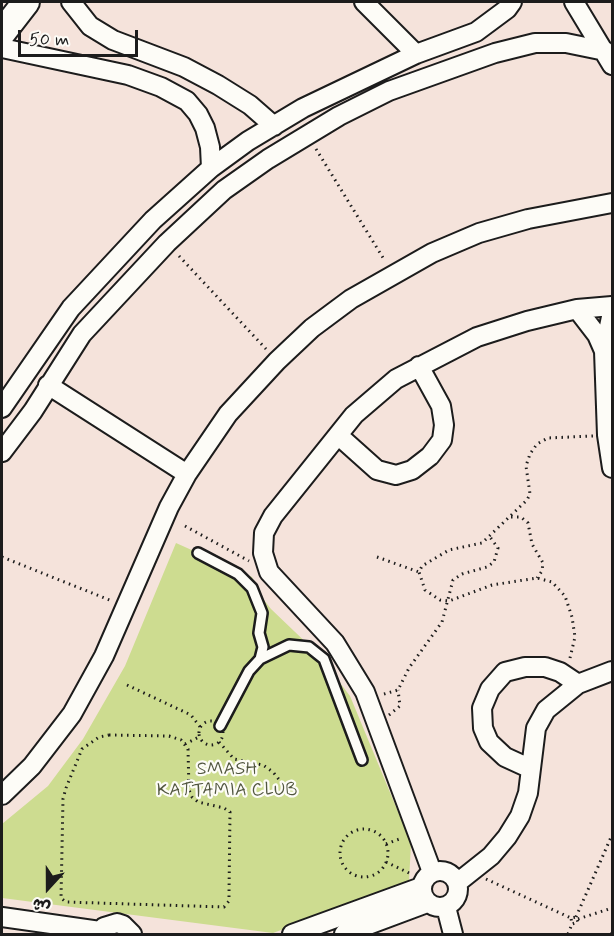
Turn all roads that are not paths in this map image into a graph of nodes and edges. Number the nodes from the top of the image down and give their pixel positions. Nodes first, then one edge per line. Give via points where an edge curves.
1 (26, 2) edge
2 (71, 2) edge
3 (364, 2) edge
4 (512, 2) edge
5 (574, 2) edge
6 (2, 33) edge
7 (2, 48) edge
8 (416, 54) junction
9 (609, 58) edge
10 (274, 126) junction
11 (211, 168) junction
12 (612, 203) edge
13 (612, 306) edge
14 (577, 309) junction
15 (612, 312) edge
16 (604, 351) junction
17 (419, 366) junction
18 (48, 385) junction
19 (2, 408) edge
20 (339, 436) junction
21 (2, 452) edge
22 (612, 468) edge
23 (187, 474) junction
24 (198, 553) dead end
25 (260, 659) junction
26 (350, 665) junction
27 (612, 671) edge
28 (332, 677) junction
29 (578, 684) junction
30 (220, 726) dead end
31 (362, 760) dead end
32 (529, 768) junction
33 (2, 795) edge
34 (464, 877) junction
35 (426, 886) junction
36 (446, 907) junction
37 (2, 917) edge
38 (100, 933) edge
39 (132, 934) edge
40 (137, 934) edge
41 (292, 934) edge
42 (344, 934) edge
43 (453, 934) edge

1 - 6 street
2 - 10 street via 90,26 113,40 184,67 218,85
3 - 8 street
4 - 8 street via 476,32
5 - 9 street
7 - 11 street via 128,75 161,87 187,102 198,114 210,147
8 - 10 street
9 - 18 street via 566,43 535,44 495,53 389,91 308,135 224,190 167,243 82,334
10 - 11 street
11 - 19 street via 153,220 71,308
12 - 23 street via 479,233 392,273 351,299 277,361 228,414
13 - 14 street
14 - 16 street
14 - 17 street via 477,337
15 - 16 street
16 - 22 street
17 - 20 street via 375,396
17 - 20 street via 441,406 444,425 442,440 430,456 412,470 396,475 377,470
18 - 21 street
18 - 23 street
20 - 26 street via 273,516 264,533 263,553 269,572 335,643
23 - 33 street via 104,656 72,714 32,766
24 - 25 lane via 238,574 252,588 262,613
25 - 28 lane via 289,645 309,647 324,659
25 - 30 lane via 249,671
26 - 28 lane
26 - 35 street via 376,722
27 - 29 street
28 - 31 lane
29 - 32 street via 541,719
29 - 32 street via 545,667 525,667 505,672 490,689 482,708 483,728 489,742 506,757
32 - 34 street via 528,793 520,816 502,843
34 - 35 street via 447,872
34 - 36 street via 457,897
35 - 36 street via 440,908
35 - 41 street
35 - 42 street
36 - 43 street
37 - 38 street
38 - 39 street via 104,927 117,923
39 - 40 street

